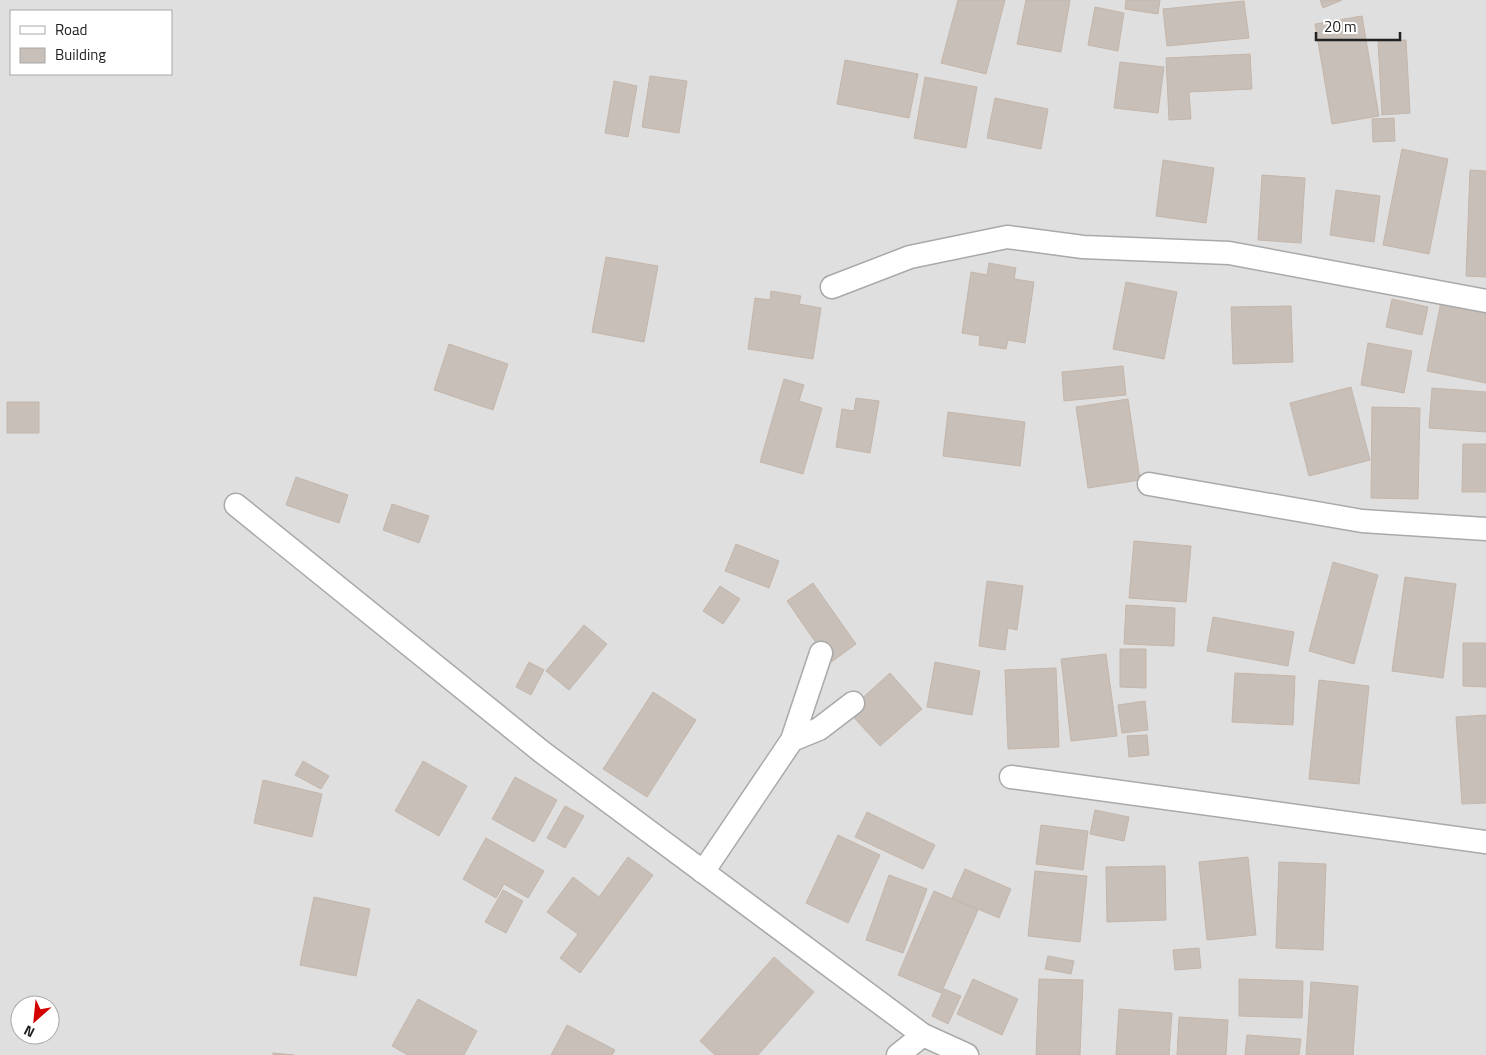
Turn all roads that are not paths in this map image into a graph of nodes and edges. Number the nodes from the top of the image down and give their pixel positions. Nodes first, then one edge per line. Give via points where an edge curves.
1 (832, 287) dead end
2 (1486, 301) edge
3 (1148, 484) dead end
4 (236, 504) dead end
5 (1486, 529) edge
6 (820, 653) dead end
7 (853, 703) dead end
8 (792, 740) junction
9 (1011, 777) dead end
10 (1486, 842) edge
11 (703, 872) junction
12 (923, 1034) junction
13 (898, 1055) edge
14 (967, 1055) edge

1 - 2 street via 910,257 1007,237 1083,247 1229,253
3 - 5 street via 1362,520
4 - 11 street via 542,752
6 - 8 street
7 - 8 street via 819,729
8 - 11 street
9 - 10 street
11 - 12 street
12 - 13 street
12 - 14 street

